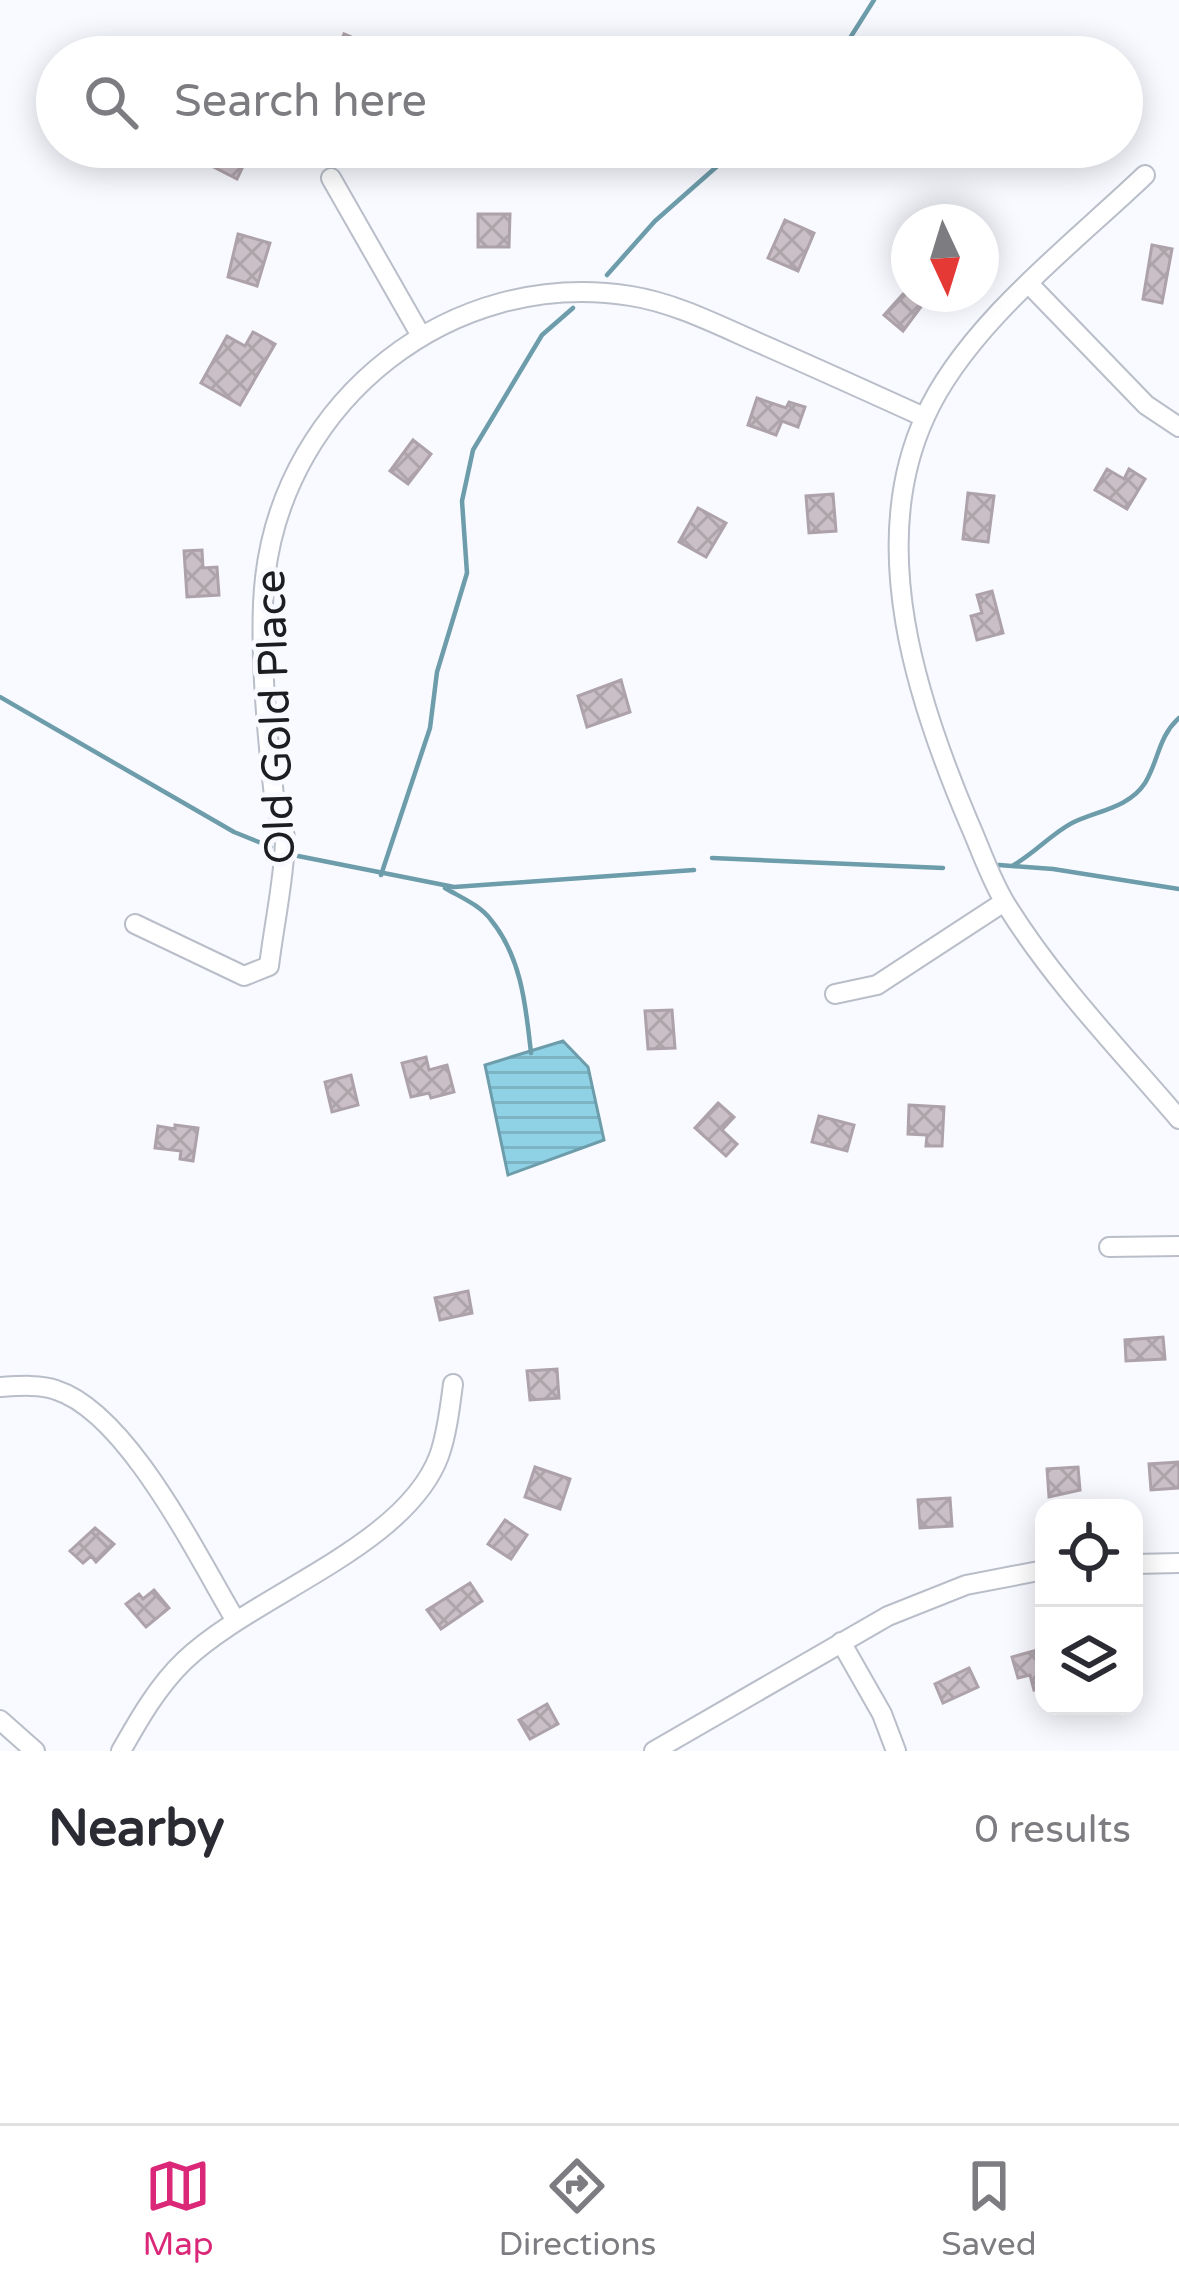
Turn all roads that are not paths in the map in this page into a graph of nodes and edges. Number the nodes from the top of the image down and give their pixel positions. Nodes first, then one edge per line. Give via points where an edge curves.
1 (1145, 176) dead end
2 (332, 178) dead end
3 (1030, 285) junction
4 (420, 334) junction
5 (924, 417) junction
6 (1179, 427) edge
7 (1004, 902) junction
8 (135, 924) dead end
9 (835, 994) dead end
10 (1179, 1119) edge
11 (1179, 1246) edge
12 (1109, 1247) dead end
13 (453, 1384) dead end
14 (0, 1387) edge
15 (1179, 1563) edge
16 (1143, 1564) edge
17 (1035, 1572) edge
18 (236, 1621) junction
19 (841, 1642) junction
20 (0, 1720) edge
21 (35, 1751) edge
22 (121, 1751) edge
23 (654, 1751) edge
24 (896, 1751) edge

1 - 3 street
2 - 4 street
3 - 5 street via 969,346
3 - 6 street via 1146,405
4 - 5 street, Old Gold Place via 528,296 633,296 710,321
4 - 8 street, Old Gold Place via 331,414 296,469 274,527 263,613 274,801 285,835 269,966 244,976
5 - 7 street via 900,509 909,639 933,728
7 - 9 street via 877,985
7 - 10 street
11 - 12 street
13 - 18 street via 439,1457 415,1498
14 - 18 street via 56,1389 106,1419
15 - 16 street
17 - 19 street via 934,1596
18 - 22 street via 185,1659
19 - 23 street
19 - 24 street
20 - 21 street

